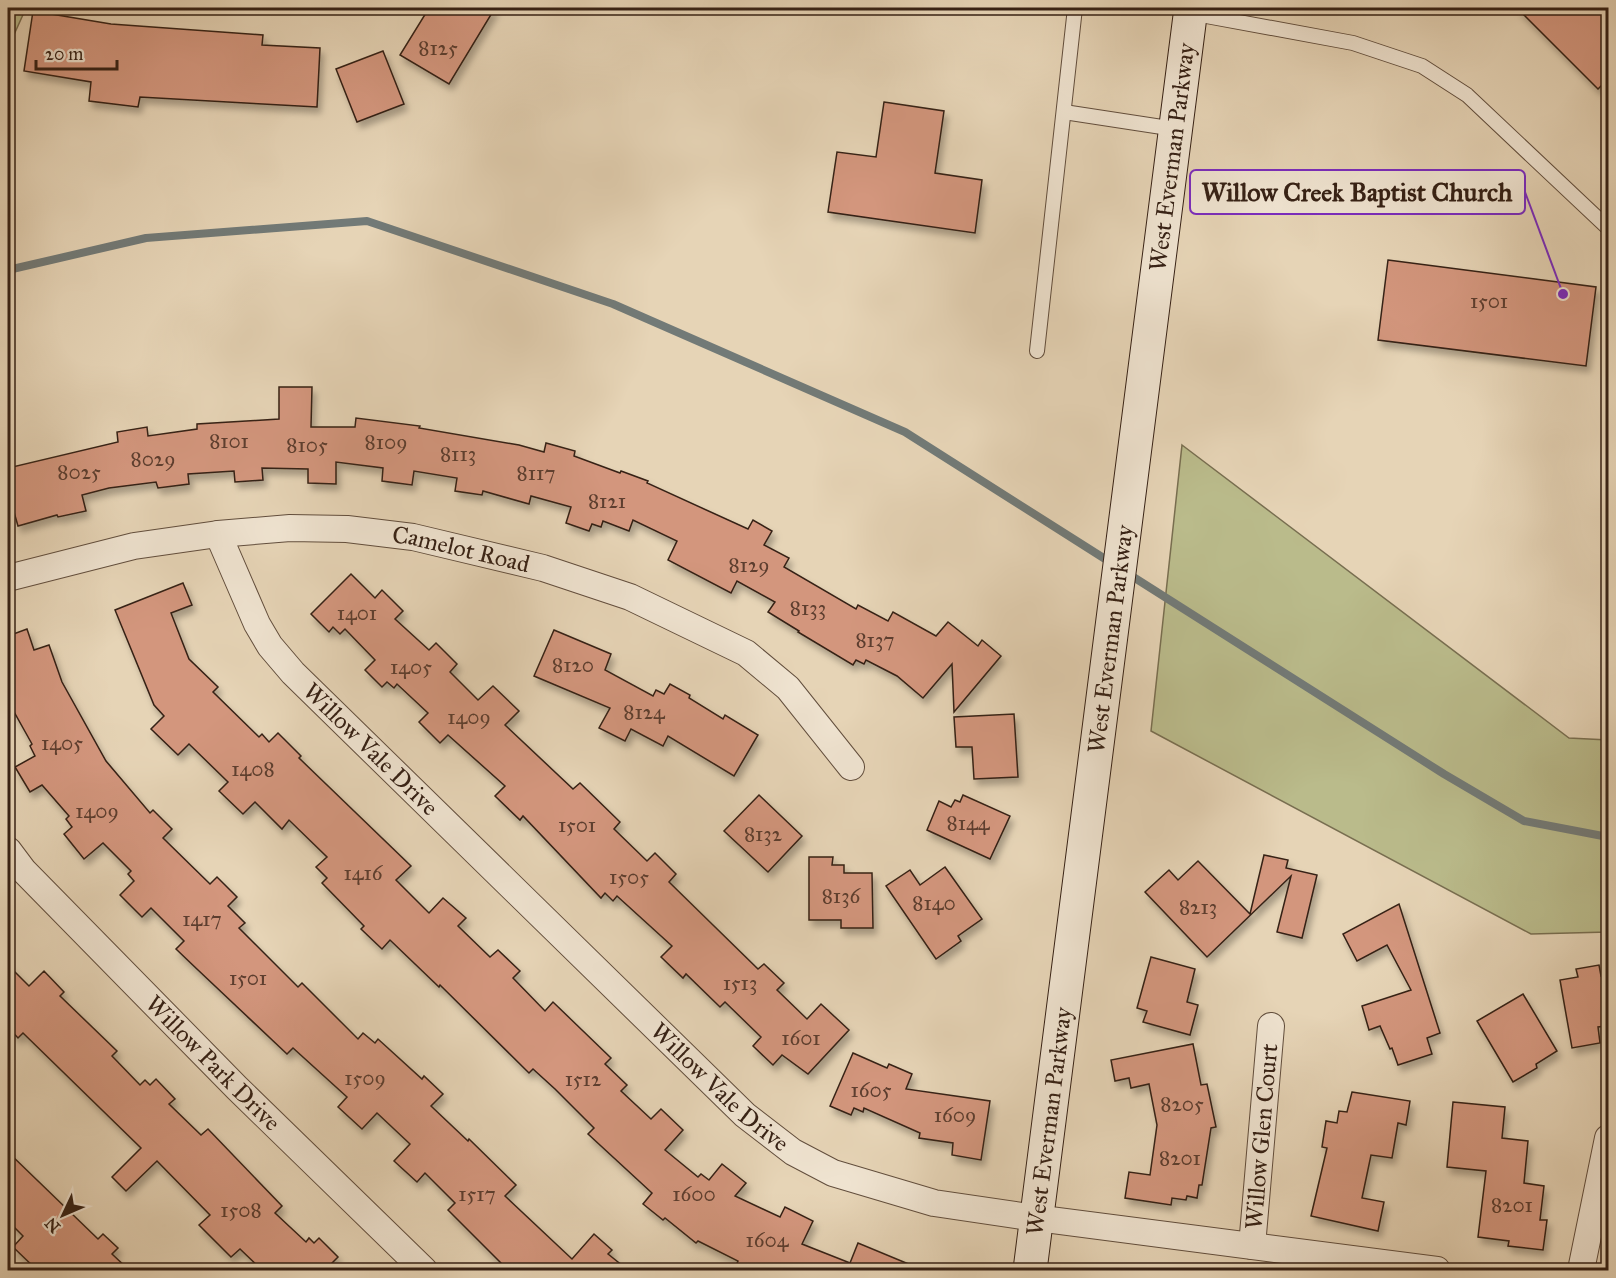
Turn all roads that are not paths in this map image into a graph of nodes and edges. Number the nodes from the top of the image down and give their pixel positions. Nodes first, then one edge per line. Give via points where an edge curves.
1 (1075, 8) edge
2 (1190, 10) edge
3 (1064, 112) junction
4 (1175, 129) junction
5 (1608, 228) edge
6 (1037, 351) dead end
7 (218, 534) junction
8 (8, 578) edge
9 (851, 767) dead end
10 (8, 850) edge
11 (1271, 1026) dead end
12 (1608, 1138) edge
13 (1036, 1218) junction
14 (1252, 1246) junction
15 (424, 1270) edge
16 (1030, 1270) edge
17 (1437, 1270) edge
18 (1581, 1270) edge

1 - 3 lane
2 - 4 street, West Everman Parkway
2 - 5 lane via 1353,43 1422,66 1467,95
3 - 4 lane
3 - 6 lane
4 - 13 street, West Everman Parkway
7 - 8 street, Camelot Road via 134,546
7 - 9 street, Camelot Road via 290,528 346,529 413,537 543,568 630,597 746,653 788,688
7 - 13 street, Willow Vale Drive via 257,624 293,673 746,1116 793,1152 833,1173 934,1203
10 - 15 street, Willow Park Drive via 23,870 237,1088
11 - 14 street, Willow Glen Court
12 - 18 street
13 - 14 street, Willow Vale Drive
13 - 16 street, West Everman Parkway
14 - 17 street, Willow Vale Drive

